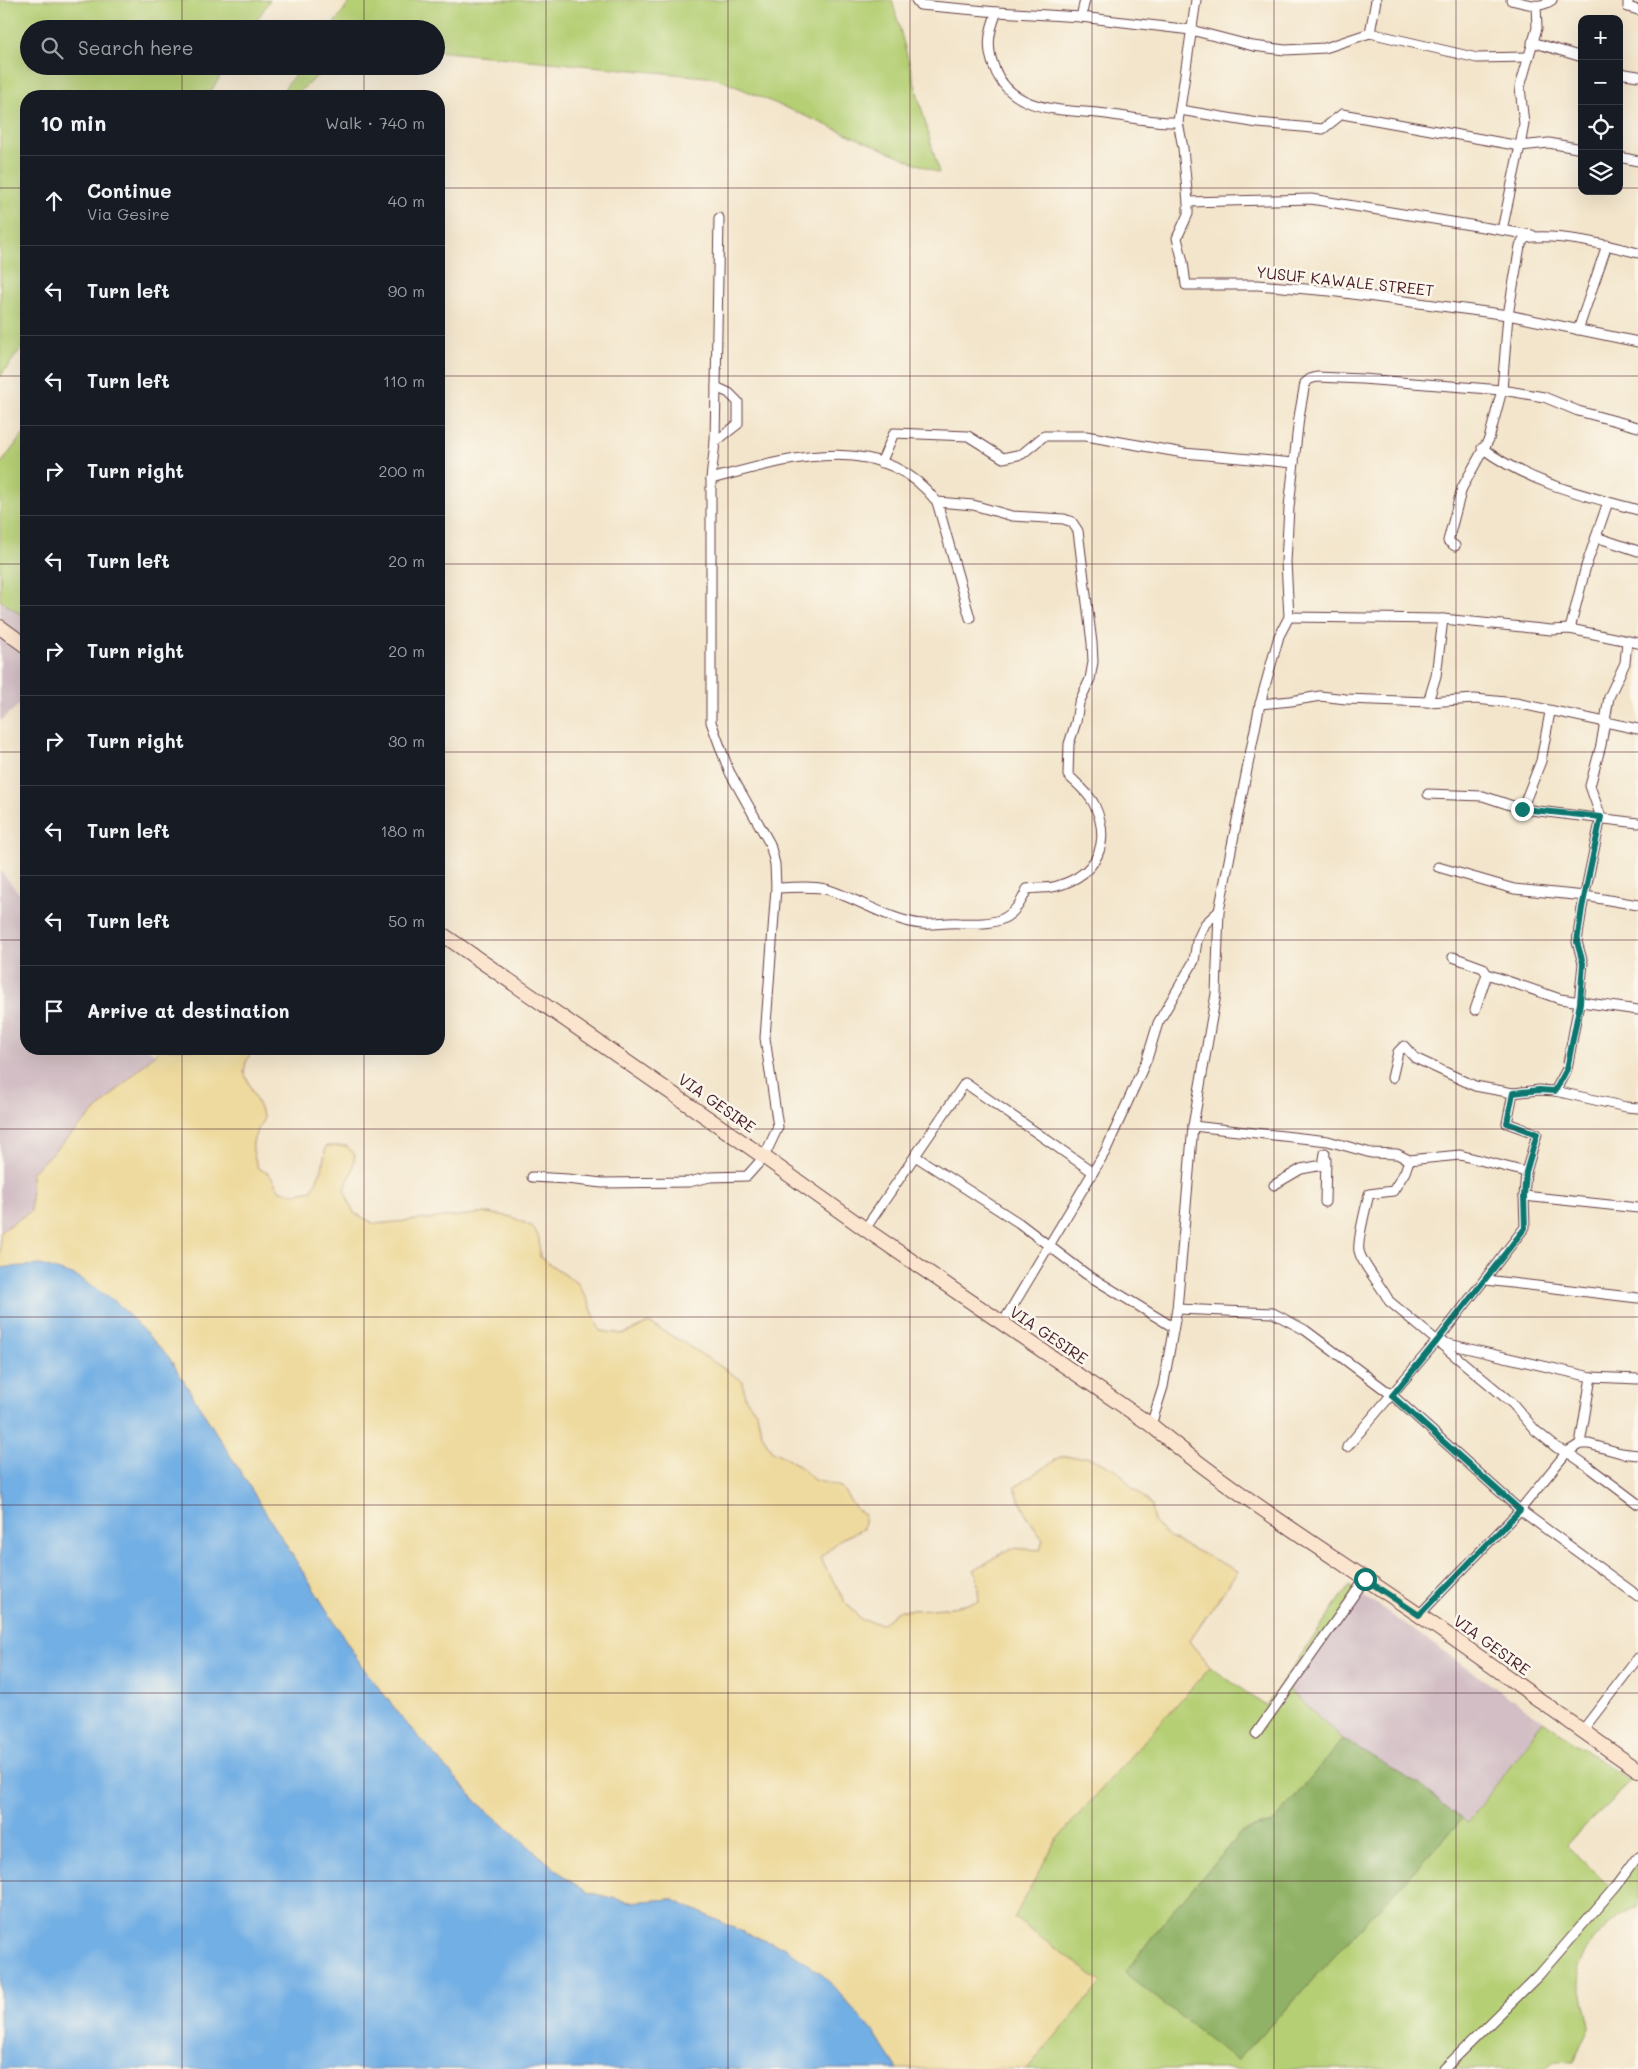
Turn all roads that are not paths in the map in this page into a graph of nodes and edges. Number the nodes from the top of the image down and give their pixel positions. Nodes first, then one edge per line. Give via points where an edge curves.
1 (916, 0) edge
2 (1085, 0) edge
3 (1196, 0) edge
4 (1376, 0) edge
5 (1511, 0) edge
6 (1552, 0) edge
7 (1628, 0) edge
8 (1536, 6) junction
9 (1638, 10) edge
10 (997, 12) junction
11 (1081, 17) junction
12 (1191, 30) junction
13 (1370, 32) junction
14 (1532, 42) junction
15 (1578, 56) edge
16 (1527, 57) junction
17 (1623, 74) edge
18 (1638, 76) edge
19 (1180, 110) junction
20 (1178, 122) junction
21 (1520, 146) junction
22 (1578, 148) edge
23 (1623, 158) edge
24 (1638, 160) edge
25 (1188, 202) junction
26 (719, 218) dead end
27 (1502, 230) junction
28 (1537, 236) junction
29 (1607, 245) junction
30 (1638, 253) edge
31 (1508, 315) junction
32 (1578, 330) junction
33 (1638, 342) edge
34 (716, 387) junction
35 (1502, 390) junction
36 (1638, 427) edge
37 (715, 442) junction
38 (1482, 448) junction
39 (881, 462) junction
40 (1294, 463) junction
41 (711, 479) junction
42 (937, 502) junction
43 (1608, 502) junction
44 (1638, 510) edge
45 (1596, 537) junction
46 (1455, 546) dead end
47 (1638, 551) edge
48 (1289, 617) junction
49 (970, 618) dead end
50 (1443, 619) junction
51 (0, 627) edge
52 (1570, 630) junction
53 (1627, 641) junction
54 (20, 642) edge
55 (1638, 643) edge
56 (1428, 702) junction
57 (1260, 704) junction
58 (1550, 712) junction
59 (1605, 722) junction
60 (1638, 729) edge
61 (1428, 794) dead end
62 (1522, 809) junction
63 (1601, 817) junction
64 (1638, 823) edge
65 (1438, 867) dead end
66 (776, 888) junction
67 (1585, 896) junction
68 (1638, 905) edge
69 (1219, 911) junction
70 (445, 936) edge
71 (1452, 957) dead end
72 (1486, 974) junction
73 (1580, 1003) junction
74 (1475, 1010) dead end
75 (1638, 1010) edge
76 (1392, 1078) dead end
77 (1555, 1091) junction
78 (1513, 1093) junction
79 (1638, 1108) edge
80 (1193, 1126) junction
81 (1328, 1141) junction
82 (1326, 1153) junction
83 (915, 1156) junction
84 (764, 1157) junction
85 (1408, 1160) junction
86 (1093, 1172) junction
87 (1526, 1172) junction
88 (532, 1178) dead end
89 (1274, 1185) dead end
90 (1524, 1196) junction
91 (1325, 1202) dead end
92 (1638, 1208) edge
93 (865, 1229) junction
94 (1049, 1246) junction
95 (1486, 1280) junction
96 (1638, 1298) edge
97 (1177, 1310) junction
98 (1002, 1324) junction
99 (1174, 1327) junction
100 (1437, 1341) junction
101 (1591, 1377) junction
102 (1638, 1379) edge
103 (1392, 1396) junction
104 (1151, 1425) junction
105 (1580, 1444) junction
106 (1347, 1448) dead end
107 (1567, 1452) junction
108 (1638, 1455) edge
109 (1638, 1504) edge
110 (1520, 1510) junction
111 (1365, 1579) junction
112 (1638, 1596) edge
113 (1419, 1615) junction
114 (1638, 1658) edge
115 (1582, 1731) junction
116 (1256, 1734) dead end
117 (1638, 1770) edge
118 (1638, 1856) edge
119 (1444, 2069) edge

1 - 10 street via 920,5
2 - 11 street
3 - 12 street, YUSUF KAWALE STREET
4 - 13 street
5 - 8 street
6 - 8 street
7 - 9 street via 1628,7
8 - 14 street via 1537,28
10 - 11 street
10 - 20 street via 990,28 988,45 998,78 1009,92 1028,103 1060,111
11 - 12 street
12 - 13 street via 1253,46 1285,50 1325,48
12 - 19 street, YUSUF KAWALE STREET
13 - 16 street via 1477,58
14 - 15 street
14 - 16 street
16 - 21 street via 1520,87 1524,124
17 - 18 street
19 - 20 street, YUSUF KAWALE STREET
19 - 21 street via 1258,123 1323,129 1342,114
20 - 25 street, YUSUF KAWALE STREET
21 - 22 street via 1549,143
21 - 27 street
23 - 24 street
25 - 27 street via 1311,199
25 - 31 street, YUSUF KAWALE STREET via 1188,214 1177,238 1186,285 1258,285 1330,291
26 - 34 street
27 - 28 street
28 - 29 street
28 - 31 street via 1525,238 1520,246
29 - 30 street
29 - 32 street
31 - 32 street, YUSUF KAWALE STREET
31 - 35 street
32 - 33 street, YUSUF KAWALE STREET
34 - 37 street
34 - 37 street via 738,402 738,424
35 - 36 street via 1544,397 1578,411
35 - 38 street via 1489,438
35 - 40 street via 1362,379 1310,379 1305,383
37 - 41 street
38 - 43 street via 1546,484
38 - 46 street via 1462,488 1452,518 1448,541
39 - 40 street via 894,433 968,436 1003,458 1022,454 1044,436 1086,436 1184,453
39 - 41 street via 852,455 786,459
39 - 42 street via 910,474
40 - 48 street via 1286,562
41 - 66 street via 711,722 729,772 770,844
42 - 49 street
42 - 66 street via 973,505 1012,516 1064,519 1072,522 1078,531 1093,662 1069,744 1068,775 1094,803 1102,824 1103,841 1098,857 1083,873 1057,886 1027,889 1012,914 986,924 921,924 889,915 827,889
43 - 44 street
43 - 45 street
45 - 47 street
45 - 52 street
48 - 50 street
48 - 57 street via 1279,636
50 - 52 street
50 - 56 street via 1436,676
51 - 54 main road
52 - 53 street
53 - 55 street
53 - 59 street via 1625,662 1608,697
56 - 57 street via 1320,696
56 - 58 street via 1475,699 1516,703
57 - 69 street
58 - 59 street
58 - 62 street via 1541,761
59 - 60 street
59 - 63 street via 1590,786
61 - 62 street via 1483,796
62 - 63 street
63 - 64 street
63 - 67 street
65 - 67 street via 1514,889
66 - 84 street via 765,1038 778,1127
67 - 68 street
67 - 73 street via 1577,942 1583,963
69 - 80 street via 1216,994
69 - 86 street via 1205,924 1197,941 1194,960 1158,1024 1147,1059
70 - 84 main road, VIA GESIRE
71 - 72 street via 1482,968
72 - 73 street
72 - 74 street
73 - 75 street
73 - 77 street via 1567,1069
76 - 78 street via 1398,1052 1404,1046 1414,1058 1475,1086
77 - 78 street
77 - 79 street
78 - 87 street via 1507,1123 1537,1134
80 - 81 street
80 - 97 street
81 - 82 street
81 - 85 street via 1371,1153 1397,1154
82 - 89 street via 1323,1165 1301,1169
82 - 91 street
83 - 86 street via 965,1083
83 - 93 street
83 - 94 street
84 - 88 street via 747,1176 710,1177 689,1182 602,1183
84 - 93 main road, VIA GESIRE
85 - 87 street via 1460,1155
85 - 100 street via 1405,1172 1393,1191 1369,1194 1359,1251 1389,1301
86 - 94 street
87 - 90 street
90 - 92 street
90 - 95 street via 1525,1228
93 - 98 main road, VIA GESIRE
94 - 98 street
94 - 99 street via 1086,1274
95 - 96 street
95 - 100 street
97 - 99 street
97 - 103 street via 1273,1313 1305,1330
98 - 104 main road, VIA GESIRE
99 - 104 street via 1163,1387
100 - 101 street
100 - 103 street
100 - 107 street via 1513,1404 1535,1430
101 - 102 street
101 - 105 street
103 - 106 street
103 - 110 street
104 - 111 main road, VIA GESIRE via 1284,1524
105 - 107 street
105 - 108 street
107 - 109 street
107 - 110 street
110 - 112 street
110 - 113 street
111 - 113 main road, VIA GESIRE
111 - 116 street
113 - 115 main road, VIA GESIRE
114 - 115 street
115 - 117 main road, VIA GESIRE
118 - 119 street via 1539,1975

